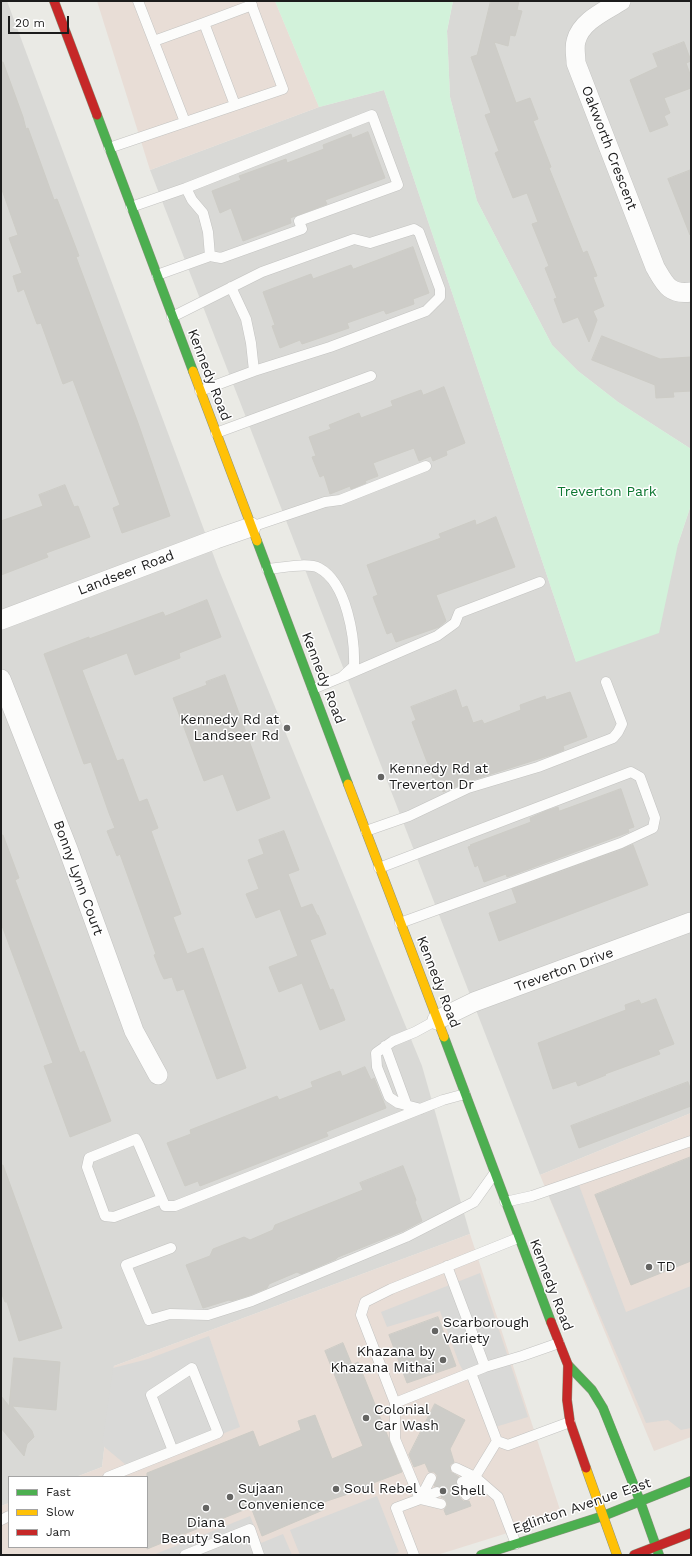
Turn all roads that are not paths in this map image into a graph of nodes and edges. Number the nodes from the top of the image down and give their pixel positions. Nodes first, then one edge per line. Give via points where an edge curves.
1 (138, 1) edge
2 (621, 1) edge
3 (57, 2) edge
4 (251, 3) edge
5 (204, 23) junction
6 (154, 41) junction
7 (235, 105) junction
8 (185, 122) junction
9 (109, 148) junction
10 (186, 188) junction
11 (131, 207) junction
12 (210, 256) junction
13 (157, 275) junction
14 (230, 287) junction
15 (691, 292) edge
16 (172, 317) junction
17 (254, 371) junction
18 (371, 376) dead end
19 (200, 391) junction
20 (216, 433) junction
21 (426, 466) dead end
22 (251, 527) junction
23 (267, 569) junction
24 (540, 582) dead end
25 (1, 620) edge
26 (342, 677) junction
27 (1, 679) edge
28 (606, 682) dead end
29 (313, 689) junction
30 (366, 831) junction
31 (379, 868) junction
32 (691, 922) edge
33 (400, 923) junction
34 (437, 1020) junction
35 (385, 1046) junction
36 (158, 1075) dead end
37 (465, 1094) junction
38 (407, 1106) junction
39 (421, 1109) junction
40 (691, 1141) edge
41 (494, 1174) junction
42 (162, 1199) junction
43 (505, 1202) junction
44 (518, 1238) junction
45 (171, 1248) dead end
46 (448, 1266) junction
47 (559, 1343) junction
48 (485, 1366) junction
49 (568, 1366) junction
50 (471, 1373) junction
51 (395, 1403) junction
52 (570, 1422) junction
53 (497, 1441) junction
54 (173, 1451) junction
55 (456, 1468) dead end
56 (110, 1476) edge
57 (474, 1477) junction
58 (431, 1478) dead end
59 (691, 1481) edge
60 (462, 1482) dead end
61 (437, 1492) dead end
62 (466, 1495) dead end
63 (420, 1499) junction
64 (640, 1501) junction
65 (441, 1504) dead end
66 (603, 1516) junction
67 (691, 1533) edge
68 (516, 1544) junction
69 (657, 1551) edge
70 (184, 1555) edge
71 (259, 1555) edge
72 (414, 1555) edge
73 (481, 1555) edge
74 (617, 1555) edge
75 (634, 1555) edge

1 - 6 lane
2 - 15 street, Oakworth Crescent via 583,26 576,41 576,63 655,267 667,286 680,293
3 - 9 main road, Kennedy Road
4 - 5 lane
4 - 7 lane via 283,89
5 - 6 lane
5 - 7 lane
6 - 8 lane
7 - 8 lane
8 - 9 lane
9 - 11 main road, Kennedy Road
10 - 11 lane
10 - 12 lane via 203,213
10 - 12 lane via 372,115 398,184 299,221 302,229 221,258
11 - 13 main road, Kennedy Road
12 - 13 lane
13 - 16 main road, Kennedy Road
14 - 16 lane
14 - 17 lane via 246,319
14 - 17 lane via 262,272 354,239 370,243 414,229 419,232 440,289 440,297 426,311 330,347
16 - 19 main road, Kennedy Road
17 - 19 lane
18 - 20 lane
19 - 20 main road, Kennedy Road
20 - 22 main road, Kennedy Road
21 - 22 lane via 340,500 325,502
22 - 23 main road, Kennedy Road
22 - 25 street, Landseer Road
23 - 26 lane via 298,565 318,568 330,578 342,596 350,621 354,666
23 - 29 main road, Kennedy Road
24 - 26 lane via 459,613 454,623 437,636
26 - 29 lane
27 - 36 street, Bonny Lynn Court via 68,849 134,1031
28 - 30 lane via 622,724 613,738 538,767 468,788 409,816
29 - 30 main road, Kennedy Road
30 - 31 main road, Kennedy Road
31 - 33 main road, Kennedy Road
31 - 33 lane via 631,772 640,776 656,818 653,828 621,843
32 - 34 street, Treverton Drive via 474,1002
33 - 34 main road, Kennedy Road
34 - 35 lane
34 - 37 main road, Kennedy Road
35 - 38 lane
35 - 38 lane via 376,1053 377,1067 389,1097 398,1104
37 - 39 lane
37 - 41 main road, Kennedy Road
38 - 39 lane
39 - 42 lane via 175,1206 165,1206
40 - 43 lane via 532,1196
41 - 43 main road, Kennedy Road
41 - 45 lane via 474,1202 406,1237 252,1301 208,1315 170,1314 149,1320 126,1265
42 - 42 lane via 136,1139 89,1158 87,1167 105,1216 114,1217
43 - 44 main road, Kennedy Road
44 - 46 lane
44 - 47 main road, Kennedy Road
46 - 48 lane
46 - 51 lane via 365,1302 361,1315
47 - 48 lane
47 - 49 main road, Kennedy Road
48 - 50 lane
49 - 52 main road, Kennedy Road via 567,1400
49 - 64 main road, Kennedy Road via 592,1390 603,1408
50 - 51 lane
50 - 53 lane
51 - 63 lane via 395,1439
52 - 53 lane via 508,1445
52 - 66 main road, Kennedy Road
53 - 57 lane
54 - 54 lane via 218,1433 192,1368 151,1395
54 - 56 lane
55 - 57 lane
57 - 60 lane
57 - 62 lane
57 - 68 lane via 498,1496
58 - 63 lane
59 - 64 main road, Eglinton Avenue East
61 - 63 lane
63 - 65 lane
63 - 72 lane via 396,1508
64 - 66 main road, Eglinton Avenue East
64 - 69 main road, Kennedy Road
66 - 68 main road, Eglinton Avenue East
66 - 74 main road, Kennedy Road
67 - 69 main road
68 - 73 main road, Eglinton Avenue East
69 - 75 main road
70 - 71 lane via 250,1529

